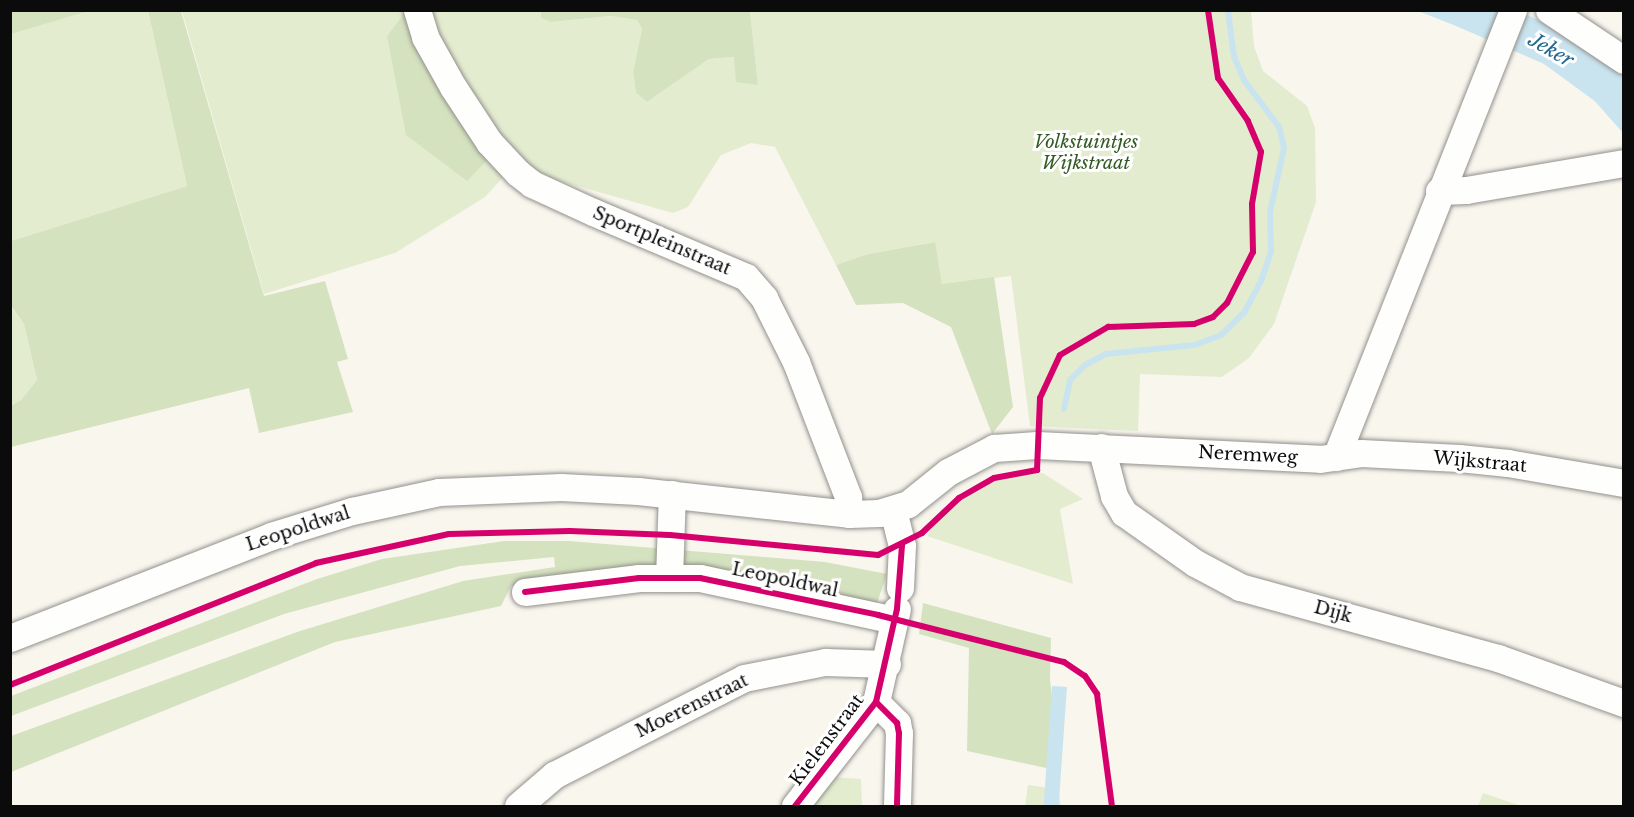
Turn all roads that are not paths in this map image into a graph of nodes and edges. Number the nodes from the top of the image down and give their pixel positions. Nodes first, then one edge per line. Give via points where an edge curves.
1 (417, 10) edge
2 (1513, 10) edge
3 (1549, 10) edge
4 (1623, 60) edge
5 (1623, 163) edge
6 (1439, 191) junction
7 (1101, 447) junction
8 (1336, 457) junction
9 (1623, 483) edge
10 (672, 494) junction
11 (893, 510) junction
12 (849, 514) junction
13 (669, 578) junction
14 (525, 592) dead end
15 (897, 606) junction
16 (10, 638) edge
17 (887, 664) junction
18 (876, 702) junction
19 (1623, 703) edge
20 (518, 807) edge
21 (795, 807) edge
22 (897, 807) edge

1 - 12 street, Sportpleinstraat via 426,38 453,87 489,142 518,173 532,184 592,212 746,277 764,298 796,362 848,497
2 - 6 street
3 - 4 street
5 - 6 street via 1466,190
6 - 8 street
7 - 8 street, Neremweg
7 - 11 street, Neremweg via 994,448 948,472 923,495
7 - 19 street, Dijk via 1114,496 1124,513 1195,563 1240,587 1498,658
8 - 9 street, Wijkstraat via 1361,453 1498,462
10 - 12 street, Leopoldwal
10 - 13 street
10 - 16 street, Leopoldwal via 525,487 439,492 396,500 271,536
11 - 12 street, Leopoldwal
11 - 15 street, Kielenstraat via 902,545
13 - 14 street, Leopoldwal
13 - 15 street, Leopoldwal
15 - 17 street, Kielenstraat
17 - 18 street, Kielenstraat
17 - 20 street, Moerenstraat via 825,662 744,678 554,775
18 - 21 street, Kielenstraat
18 - 22 street via 897,723 899,733

